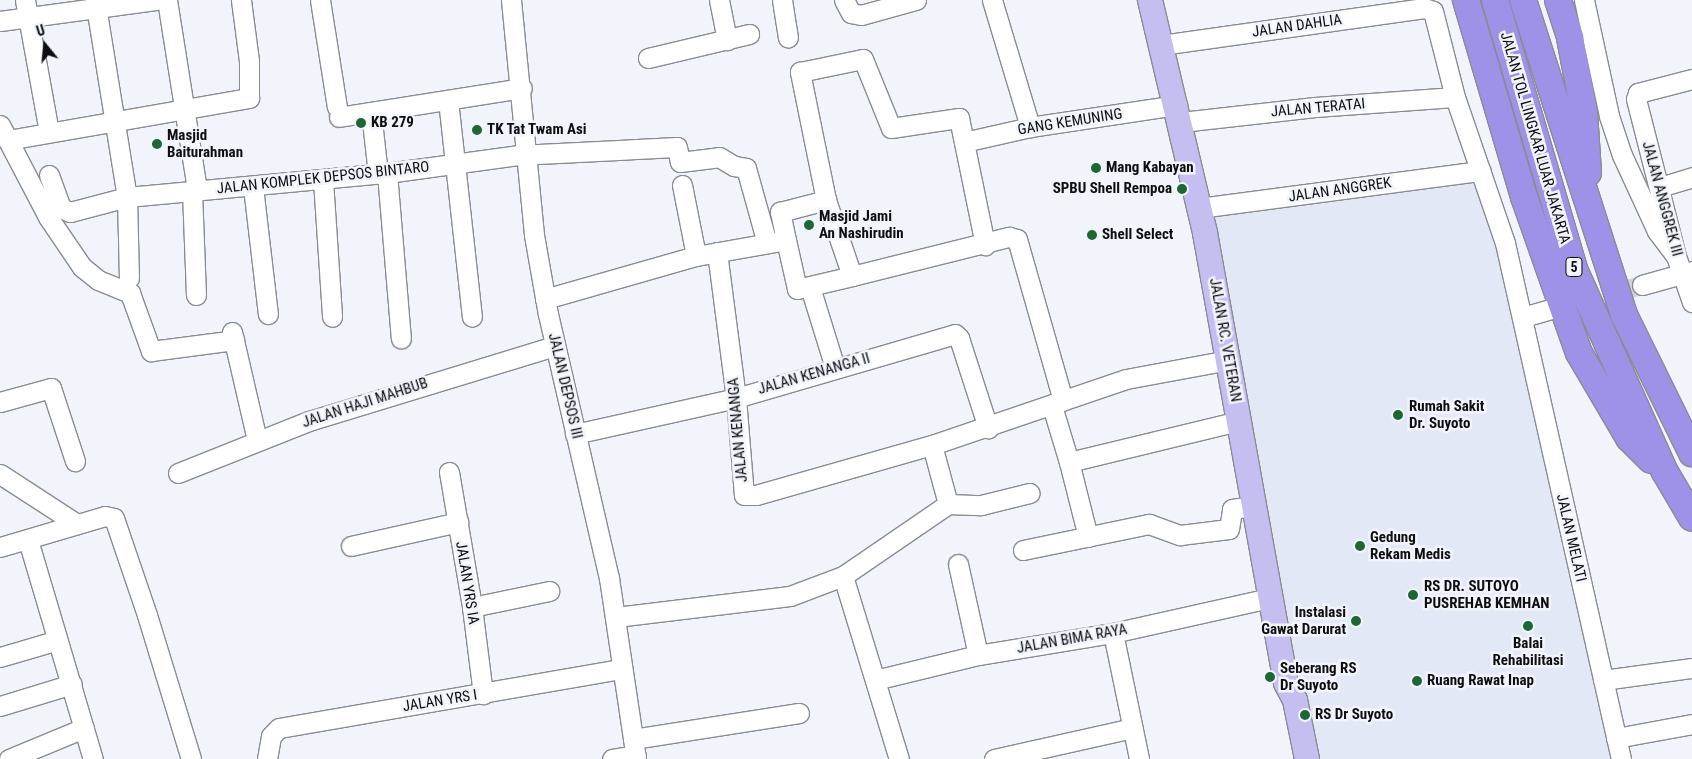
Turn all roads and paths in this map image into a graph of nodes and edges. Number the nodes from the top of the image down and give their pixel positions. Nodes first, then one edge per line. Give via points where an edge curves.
1 (156, 0) edge
2 (167, 0) edge
3 (241, 0) edge
4 (320, 0) edge
5 (511, 0) edge
6 (720, 0) edge
7 (782, 0) edge
8 (844, 0) edge
9 (916, 0) edge
10 (992, 0) edge
11 (1150, 0) edge
12 (1466, 0) edge
13 (1495, 0) edge
14 (1523, 0) edge
15 (1558, 0) edge
16 (1584, 0) edge
17 (96, 4) edge
18 (26, 8) edge
19 (1433, 11) joint
20 (0, 20) edge
21 (749, 34) dead end
22 (788, 38) dead end
23 (727, 40) junction
24 (1162, 45) junction
25 (648, 58) dead end
26 (1692, 79) edge
27 (522, 88) junction
28 (1455, 97) junction
29 (448, 100) junction
30 (184, 108) junction
31 (370, 112) junction
32 (1179, 114) junction
33 (116, 121) junction
34 (1030, 127) junction
35 (2, 131) edge
36 (50, 132) junction
37 (964, 142) junction
38 (523, 154) junction
39 (454, 165) junction
40 (1481, 171) junction
41 (383, 174) junction
42 (50, 175) dead end
43 (1692, 177) edge
44 (323, 180) junction
45 (682, 184) dead end
46 (253, 187) junction
47 (1660, 187) junction
48 (194, 191) junction
49 (127, 197) junction
50 (826, 200) junction
51 (1199, 208) junction
52 (1592, 219) junction
53 (786, 240) junction
54 (767, 243) junction
55 (985, 245) junction
56 (717, 252) junction
57 (696, 256) junction
58 (1676, 256) junction
59 (1688, 273) edge
60 (852, 276) junction
61 (129, 278) dead end
62 (1642, 284) tunnel mouth
63 (810, 287) junction
64 (196, 296) dead end
65 (545, 299) junction
66 (1692, 302) edge
67 (1551, 309) dead end
68 (268, 314) dead end
69 (332, 317) dead end
70 (472, 317) dead end
71 (1523, 317) junction
72 (401, 338) dead end
73 (556, 346) junction
74 (1229, 360) junction
75 (834, 368) junction
76 (736, 398) junction
77 (0, 402) edge
78 (1058, 404) junction
79 (1240, 421) junction
80 (988, 428) junction
81 (575, 434) junction
82 (257, 440) junction
83 (932, 445) junction
84 (1692, 453) edge
85 (75, 461) dead end
86 (1069, 462) junction
87 (448, 472) dead end
88 (1664, 472) junction
89 (178, 473) dead end
90 (0, 474) edge
91 (1030, 493) dead end
92 (948, 504) junction
93 (1254, 506) junction
94 (1692, 518) edge
95 (458, 522) junction
96 (77, 524) junction
97 (1088, 537) junction
98 (28, 540) junction
99 (351, 546) dead end
100 (0, 547) edge
101 (1023, 550) dead end
102 (958, 564) dead end
103 (843, 576) junction
104 (549, 591) dead end
105 (1269, 598) junction
106 (472, 607) junction
107 (616, 617) junction
108 (1113, 633) junction
109 (58, 640) junction
110 (978, 655) junction
111 (0, 657) edge
112 (1692, 668) edge
113 (622, 669) junction
114 (875, 680) junction
115 (1603, 680) junction
116 (1286, 683) junction
117 (72, 684) junction
118 (483, 694) junction
119 (0, 706) edge
120 (799, 713) dead end
121 (1692, 724) edge
122 (84, 728) junction
123 (1133, 728) junction
124 (1616, 738) junction
125 (635, 751) edge
126 (267, 752) edge
127 (9, 759) edge
128 (93, 759) edge
129 (191, 759) edge
130 (612, 759) edge
131 (899, 759) edge
132 (994, 759) edge
133 (1139, 759) edge
134 (1295, 759) edge
135 (1307, 759) edge
136 (1621, 759) edge

1 - 17 street
2 - 30 street
3 - 30 street via 249,61 249,98
4 - 31 street via 338,112
5 - 27 street, JALAN DEPSOS III
6 - 23 street
7 - 22 street
8 - 9 street via 851,13 861,14
10 - 34 street
11 - 24 main road, JALAN RC. VETERAN
12 - 88 highway via 1527,206 1579,353 1629,438
13 - 88 highway, JALAN TOL LINGKAR LUAR JAKARTA / 5 via 1574,269
14 - 52 highway, JALAN TOL LINGKAR LUAR JAKARTA / 5
15 - 52 highway via 1570,38 1584,112
16 - 58 street via 1622,155 1657,232
17 - 18 street
17 - 33 street
18 - 20 street
18 - 36 street
19 - 24 street, JALAN DAHLIA via 1424,8
19 - 28 street, JALAN MELATI
21 - 23 street
23 - 25 street
24 - 32 main road, JALAN RC. VETERAN
26 - 47 street, JALAN ANGGREK III via 1636,94
27 - 29 street
27 - 38 street, JALAN DEPSOS III
28 - 32 street, JALAN TERATAI
28 - 40 street, JALAN MELATI
29 - 31 street
29 - 39 street
30 - 33 street
30 - 48 street
31 - 41 street
32 - 34 street, GANG KEMUNING
32 - 51 main road, JALAN RC. VETERAN
33 - 36 street
33 - 49 street
34 - 37 street, GANG KEMUNING
35 - 36 street
35 - 82 street via 48,217 82,267 98,280 130,294 150,352 233,336
37 - 50 street via 958,118 890,127 863,60 800,70
37 - 55 street
38 - 39 street, JALAN KOMPLEK DEPSOS BINTARO
38 - 54 street, JALAN KOMPLEK DEPSOS BINTARO via 677,147 680,162 725,159 750,172
38 - 65 street, JALAN DEPSOS III
39 - 41 street, JALAN KOMPLEK DEPSOS BINTARO
39 - 70 street
40 - 51 street, JALAN ANGGREK
40 - 71 street, JALAN MELATI via 1505,243
41 - 44 street, JALAN KOMPLEK DEPSOS BINTARO
41 - 72 street
42 - 49 street, JALAN KOMPLEK DEPSOS BINTARO via 64,211
43 - 47 street
44 - 46 street, JALAN KOMPLEK DEPSOS BINTARO
44 - 69 street
45 - 57 street
46 - 48 street, JALAN KOMPLEK DEPSOS BINTARO
46 - 68 street
47 - 58 street, JALAN ANGGREK III
48 - 49 street, JALAN KOMPLEK DEPSOS BINTARO
48 - 64 street
49 - 61 street
50 - 53 street via 780,212
50 - 60 street
51 - 74 main road, JALAN RC. VETERAN
52 - 84 highway, JALAN TOL LINGKAR LUAR JAKARTA / 5 via 1624,315
53 - 54 street
53 - 63 street via 795,287
54 - 56 street
55 - 60 street
55 - 78 street via 1009,238 1019,242
56 - 57 street
56 - 76 street, JALAN KENANGA
57 - 65 street
58 - 59 street, JALAN ANGGREK III
59 - 62 street
59 - 66 street, JALAN ANGGREK III
60 - 63 street
63 - 75 street
65 - 73 street, JALAN DEPSOS III
67 - 71 street
71 - 115 street, JALAN MELATI
73 - 81 street, JALAN DEPSOS III
73 - 82 street, JALAN HAJI MAHBUB via 353,406
74 - 78 street, JALAN KENANGA via 1126,379
74 - 79 main road, JALAN RC. VETERAN
75 - 76 street, JALAN KENANGA II
75 - 80 street, JALAN KENANGA II via 956,334
76 - 81 street, JALAN KENANGA II
76 - 83 street, JALAN KENANGA via 744,496
77 - 85 street via 51,388
78 - 80 street, JALAN KENANGA
78 - 86 street
79 - 86 street
79 - 93 main road, JALAN RC. VETERAN
80 - 83 street, JALAN KENANGA
81 - 107 street, JALAN DEPSOS III
82 - 89 street, JALAN HAJI MAHBUB
83 - 92 street
86 - 97 street
87 - 95 street, JALAN YRS IA
88 - 94 highway, JALAN TOL LINGKAR LUAR JAKARTA / 5
90 - 96 street
91 - 92 street via 981,505
92 - 103 street
93 - 97 street via 1232,509 1229,529 1180,535 1149,524
93 - 105 main road, JALAN RC. VETERAN
95 - 99 street
95 - 106 street, JALAN YRS IA
96 - 98 street
96 - 129 street via 105,516 116,522
97 - 101 street
98 - 100 street
98 - 109 street
102 - 110 street
103 - 107 street via 790,596
103 - 114 street
104 - 106 street
105 - 108 street, JALAN BIMA RAYA
105 - 116 main road, JALAN RC. VETERAN
106 - 118 street, JALAN YRS IA
107 - 113 street, JALAN DEPSOS III
108 - 110 street, JALAN BIMA RAYA
108 - 123 street
109 - 111 street
109 - 117 street
110 - 114 street, JALAN BIMA RAYA
112 - 115 street
113 - 118 street, JALAN YRS I
113 - 125 street, JALAN DEPSOS III
114 - 131 street
115 - 124 street, JALAN MELATI
116 - 134 main road, JALAN RC. VETERAN via 1283,704
116 - 135 main road, JALAN RC. VETERAN via 1295,700
117 - 119 street
117 - 122 street
118 - 126 street, JALAN YRS I via 278,728
120 - 125 street
121 - 124 street
122 - 127 street
122 - 128 street
123 - 132 street
123 - 133 street
124 - 136 street, JALAN MELATI
125 - 130 street

